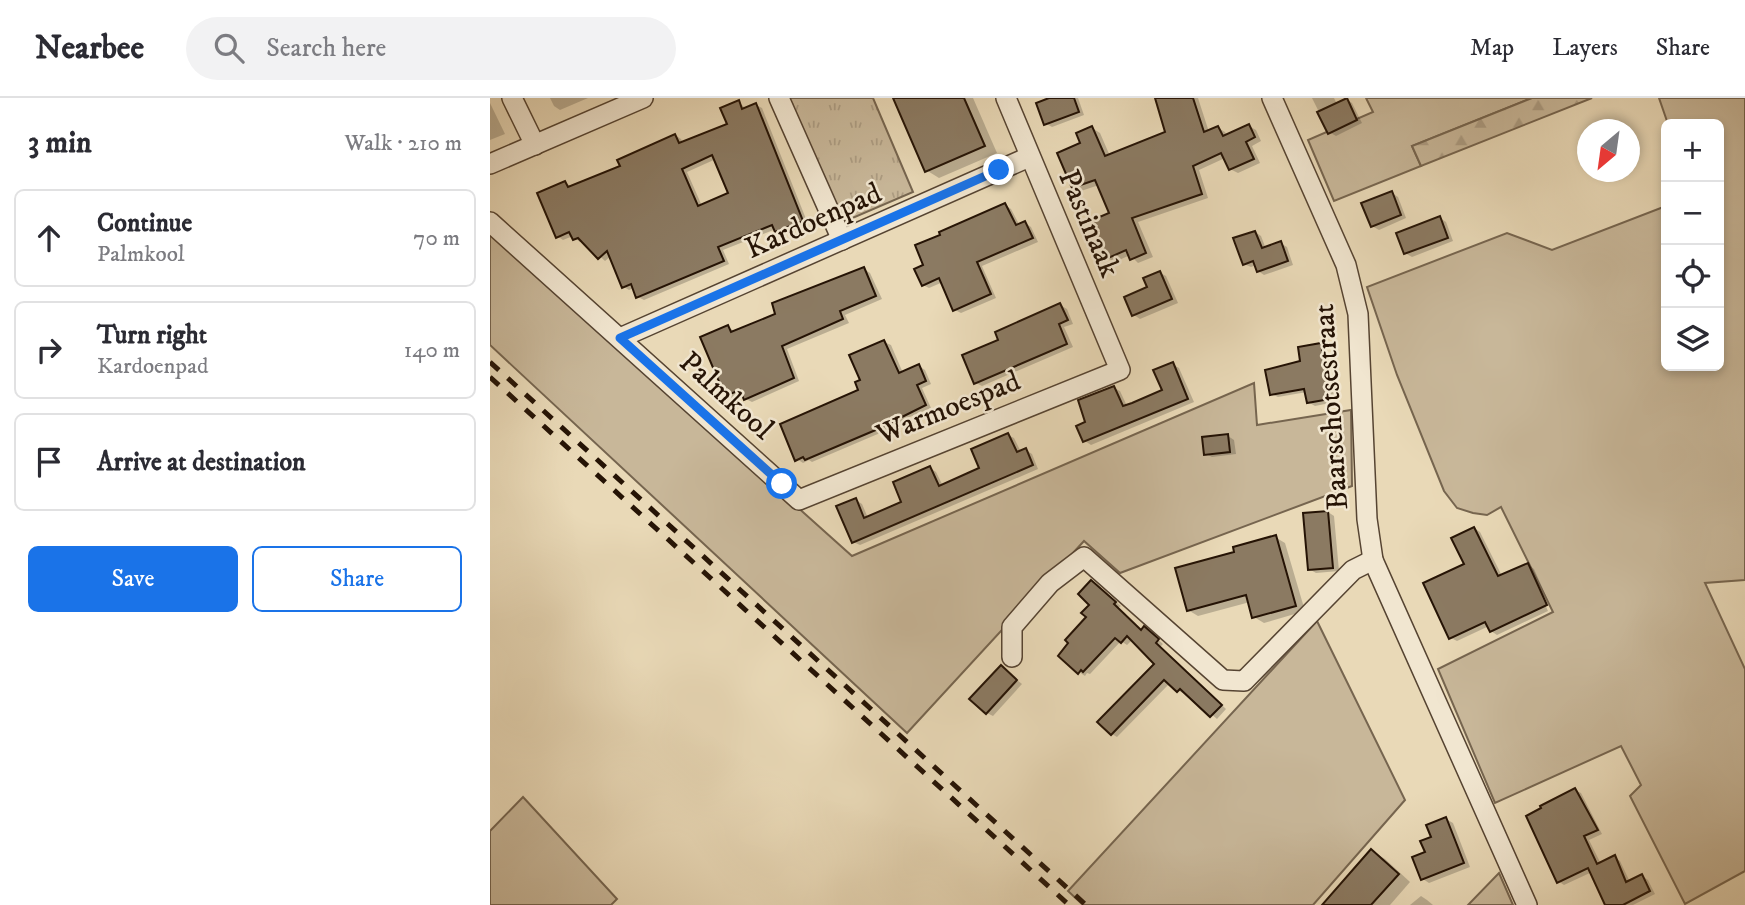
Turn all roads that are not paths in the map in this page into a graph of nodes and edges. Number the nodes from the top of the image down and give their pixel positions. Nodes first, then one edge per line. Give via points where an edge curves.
1 (512, 98) edge
2 (643, 98) edge
3 (779, 98) edge
4 (1006, 98) edge
5 (1272, 98) edge
6 (535, 145) junction
7 (1029, 157) junction
8 (490, 164) edge
9 (490, 222) edge
10 (842, 240) junction
11 (620, 338) junction
12 (1119, 370) joint
13 (799, 500) joint
14 (1373, 559) junction
15 (1013, 657) dead end
16 (1527, 905) edge

1 - 6 street
2 - 6 street
3 - 10 street
4 - 7 street, Pastinaak
5 - 14 street, Baarschotsestraat via 1346,265 1358,314 1367,519
6 - 8 street
7 - 10 street, Kardoenpad
7 - 12 street, Pastinaak
9 - 11 street, Palmkool
10 - 11 street, Kardoenpad
11 - 13 street, Palmkool
12 - 13 street, Warmoespad
14 - 15 street via 1353,570 1244,681 1223,680 1084,557 1050,583 1012,627
14 - 16 street, Baarschotsestraat

